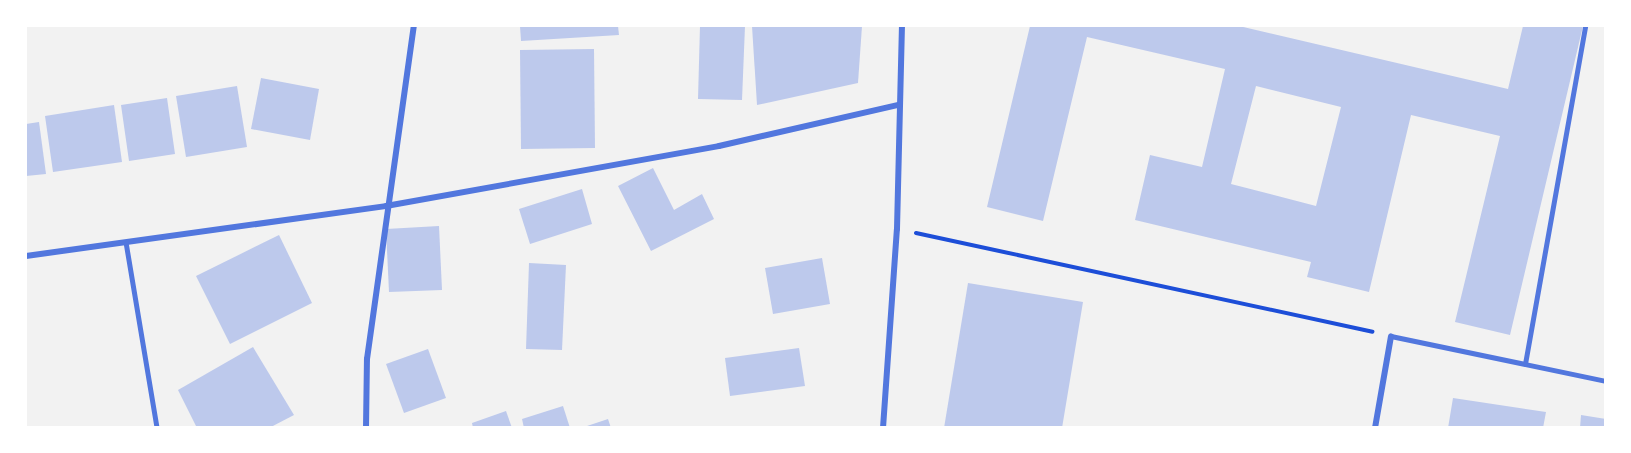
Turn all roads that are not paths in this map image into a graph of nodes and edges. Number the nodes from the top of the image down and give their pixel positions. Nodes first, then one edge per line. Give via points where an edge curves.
1 (414, 26) edge
2 (902, 26) edge
3 (1585, 26) edge
4 (898, 105) junction
5 (386, 206) junction
6 (126, 242) junction
7 (26, 256) edge
8 (1391, 336) joint
9 (1525, 364) junction
10 (1605, 381) edge
11 (157, 428) edge
12 (366, 428) edge
13 (883, 428) edge
14 (1375, 428) edge

1 - 5 street
2 - 4 street
3 - 9 lane
4 - 5 street via 718,146
4 - 13 street via 897,229
5 - 6 street
5 - 12 street via 368,359
6 - 7 street
6 - 11 lane
8 - 9 lane
8 - 14 street
9 - 10 lane

